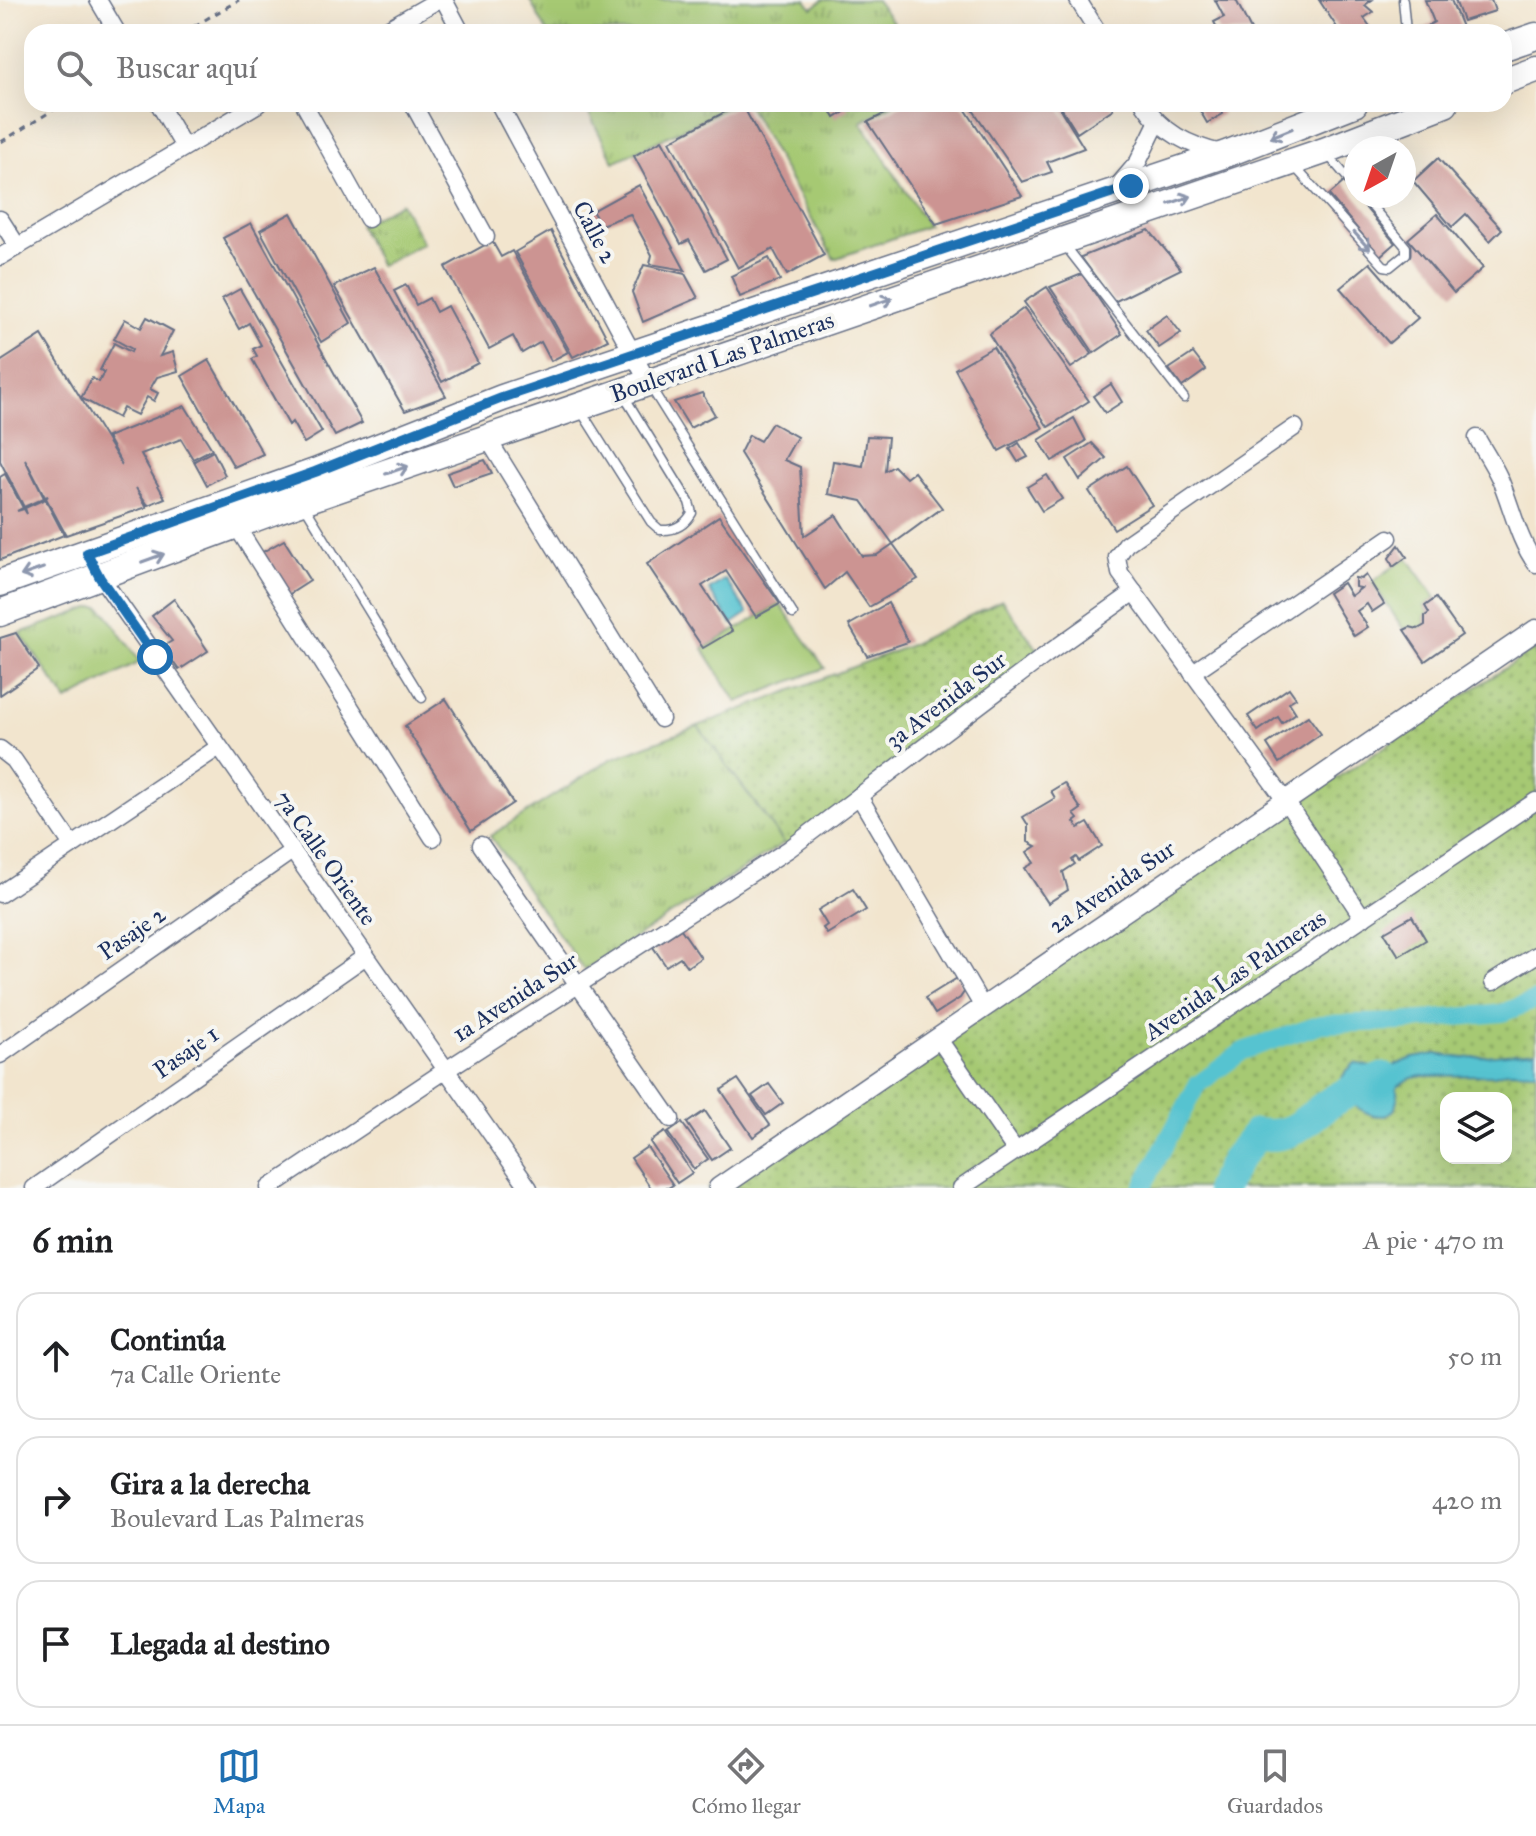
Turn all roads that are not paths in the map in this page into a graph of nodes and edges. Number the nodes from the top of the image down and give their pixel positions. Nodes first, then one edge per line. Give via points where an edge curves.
1 (98, 0) edge
2 (441, 0) edge
3 (1078, 0) edge
4 (1403, 0) edge
5 (112, 24) edge
6 (397, 24) edge
7 (456, 24) edge
8 (1093, 24) edge
9 (1405, 24) edge
10 (1536, 36) edge
11 (1512, 44) edge
12 (1536, 69) edge
13 (1512, 78) edge
14 (164, 112) edge
15 (244, 112) edge
16 (308, 112) edge
17 (417, 112) edge
18 (503, 112) edge
19 (1149, 112) edge
20 (1334, 112) edge
21 (1424, 112) edge
22 (1157, 123) junction
23 (184, 147) junction
24 (1324, 151) junction
25 (1226, 154) junction
26 (1291, 162) junction
27 (1344, 174) edge
28 (1112, 192) junction
29 (1373, 208) edge
30 (0, 219) edge
31 (368, 219) dead end
32 (486, 237) dead end
33 (1061, 240) junction
34 (18, 247) junction
35 (0, 257) edge
36 (631, 352) junction
37 (648, 382) junction
38 (622, 392) junction
39 (1184, 398) dead end
40 (578, 407) junction
41 (1295, 427) dead end
42 (1477, 438) dead end
43 (488, 439) junction
44 (302, 502) junction
45 (237, 527) junction
46 (1389, 538) dead end
47 (87, 553) junction
48 (1536, 564) edge
49 (100, 578) junction
50 (0, 583) edge
51 (1134, 592) junction
52 (0, 613) edge
53 (793, 614) dead end
54 (1536, 630) edge
55 (1192, 673) junction
56 (422, 698) dead end
57 (661, 719) dead end
58 (219, 747) junction
59 (0, 749) edge
60 (859, 796) junction
61 (1285, 800) junction
62 (1536, 801) edge
63 (433, 838) dead end
64 (72, 845) junction
65 (481, 845) dead end
66 (789, 849) joint
67 (292, 851) junction
68 (0, 894) edge
69 (1363, 918) junction
70 (1536, 955) edge
71 (366, 956) junction
72 (1493, 982) dead end
73 (579, 985) junction
74 (983, 1007) junction
75 (938, 1038) junction
76 (0, 1055) edge
77 (446, 1070) junction
78 (671, 1119) dead end
79 (1016, 1151) junction
80 (34, 1188) edge
81 (269, 1188) edge
82 (529, 1188) edge
83 (719, 1188) edge
84 (961, 1188) edge

1 - 5 street
2 - 6 street
2 - 7 street
3 - 8 street
4 - 9 lane
10 - 11 main road
12 - 13 main road
14 - 23 street
15 - 23 street
16 - 31 street
17 - 32 street
18 - 36 street, Calle 2
19 - 22 street
20 -> 25 main road, Boulevard Las Palmeras
21 - 24 main road, Boulevard Las Palmeras
22 - 25 street via 1190,143
22 - 28 street via 1138,162
23 - 34 street
24 - 26 main road, Boulevard Las Palmeras
24 - 27 lane
25 - 28 main road, Boulevard Las Palmeras
26 -> 29 lane via 1390,267 1406,254 1406,247
33 -> 26 main road, Boulevard Las Palmeras
28 - 36 main road, Boulevard Las Palmeras
30 - 34 street
37 -> 33 main road, Boulevard Las Palmeras
33 - 39 lane
34 - 35 street
36 - 37 street, Calle 2
36 - 47 main road, Boulevard Las Palmeras
37 - 38 main road, Boulevard Las Palmeras
37 - 53 lane
38 - 40 main road, Boulevard Las Palmeras
38 - 40 lane via 689,502 692,513 687,521 670,531 651,522
40 - 43 main road, Boulevard Las Palmeras
41 - 51 street via 1126,544 1117,557 1120,573
42 - 48 street
44 -> 43 main road, Boulevard Las Palmeras
43 - 57 street
44 - 45 main road, Boulevard Las Palmeras
44 - 56 lane
49 -> 45 main road, Boulevard Las Palmeras
45 - 63 street
46 - 55 street
47 - 49 street, 7a Calle Oriente
47 -> 50 main road, Boulevard Las Palmeras
49 - 52 main road, Boulevard Las Palmeras
49 - 58 street, 7a Calle Oriente
51 - 55 street
51 - 60 street, 3a Avenida Sur
54 - 61 street, 2a Avenida Sur
55 - 61 street
58 - 64 street
58 - 67 street, 7a Calle Oriente
59 - 64 street via 14,760
60 - 66 street, 3a Avenida Sur
60 - 74 street
61 - 69 street
61 - 74 street, 2a Avenida Sur
62 - 69 street, Avenida Las Palmeras
64 - 68 street
65 - 73 street
66 - 73 street, 1a Avenida Sur
67 - 71 street, 7a Calle Oriente
67 - 76 street, Pasaje 2
69 - 79 street, Avenida Las Palmeras
70 - 72 street
71 - 77 street, 7a Calle Oriente
71 - 80 street, Pasaje 1
73 - 77 street, 1a Avenida Sur
73 - 78 street
74 - 75 street, 2a Avenida Sur
75 - 79 street
75 - 83 street, 2a Avenida Sur
77 - 81 street, 1a Avenida Sur
77 - 82 street, 7a Calle Oriente
79 - 84 street, Avenida Las Palmeras

